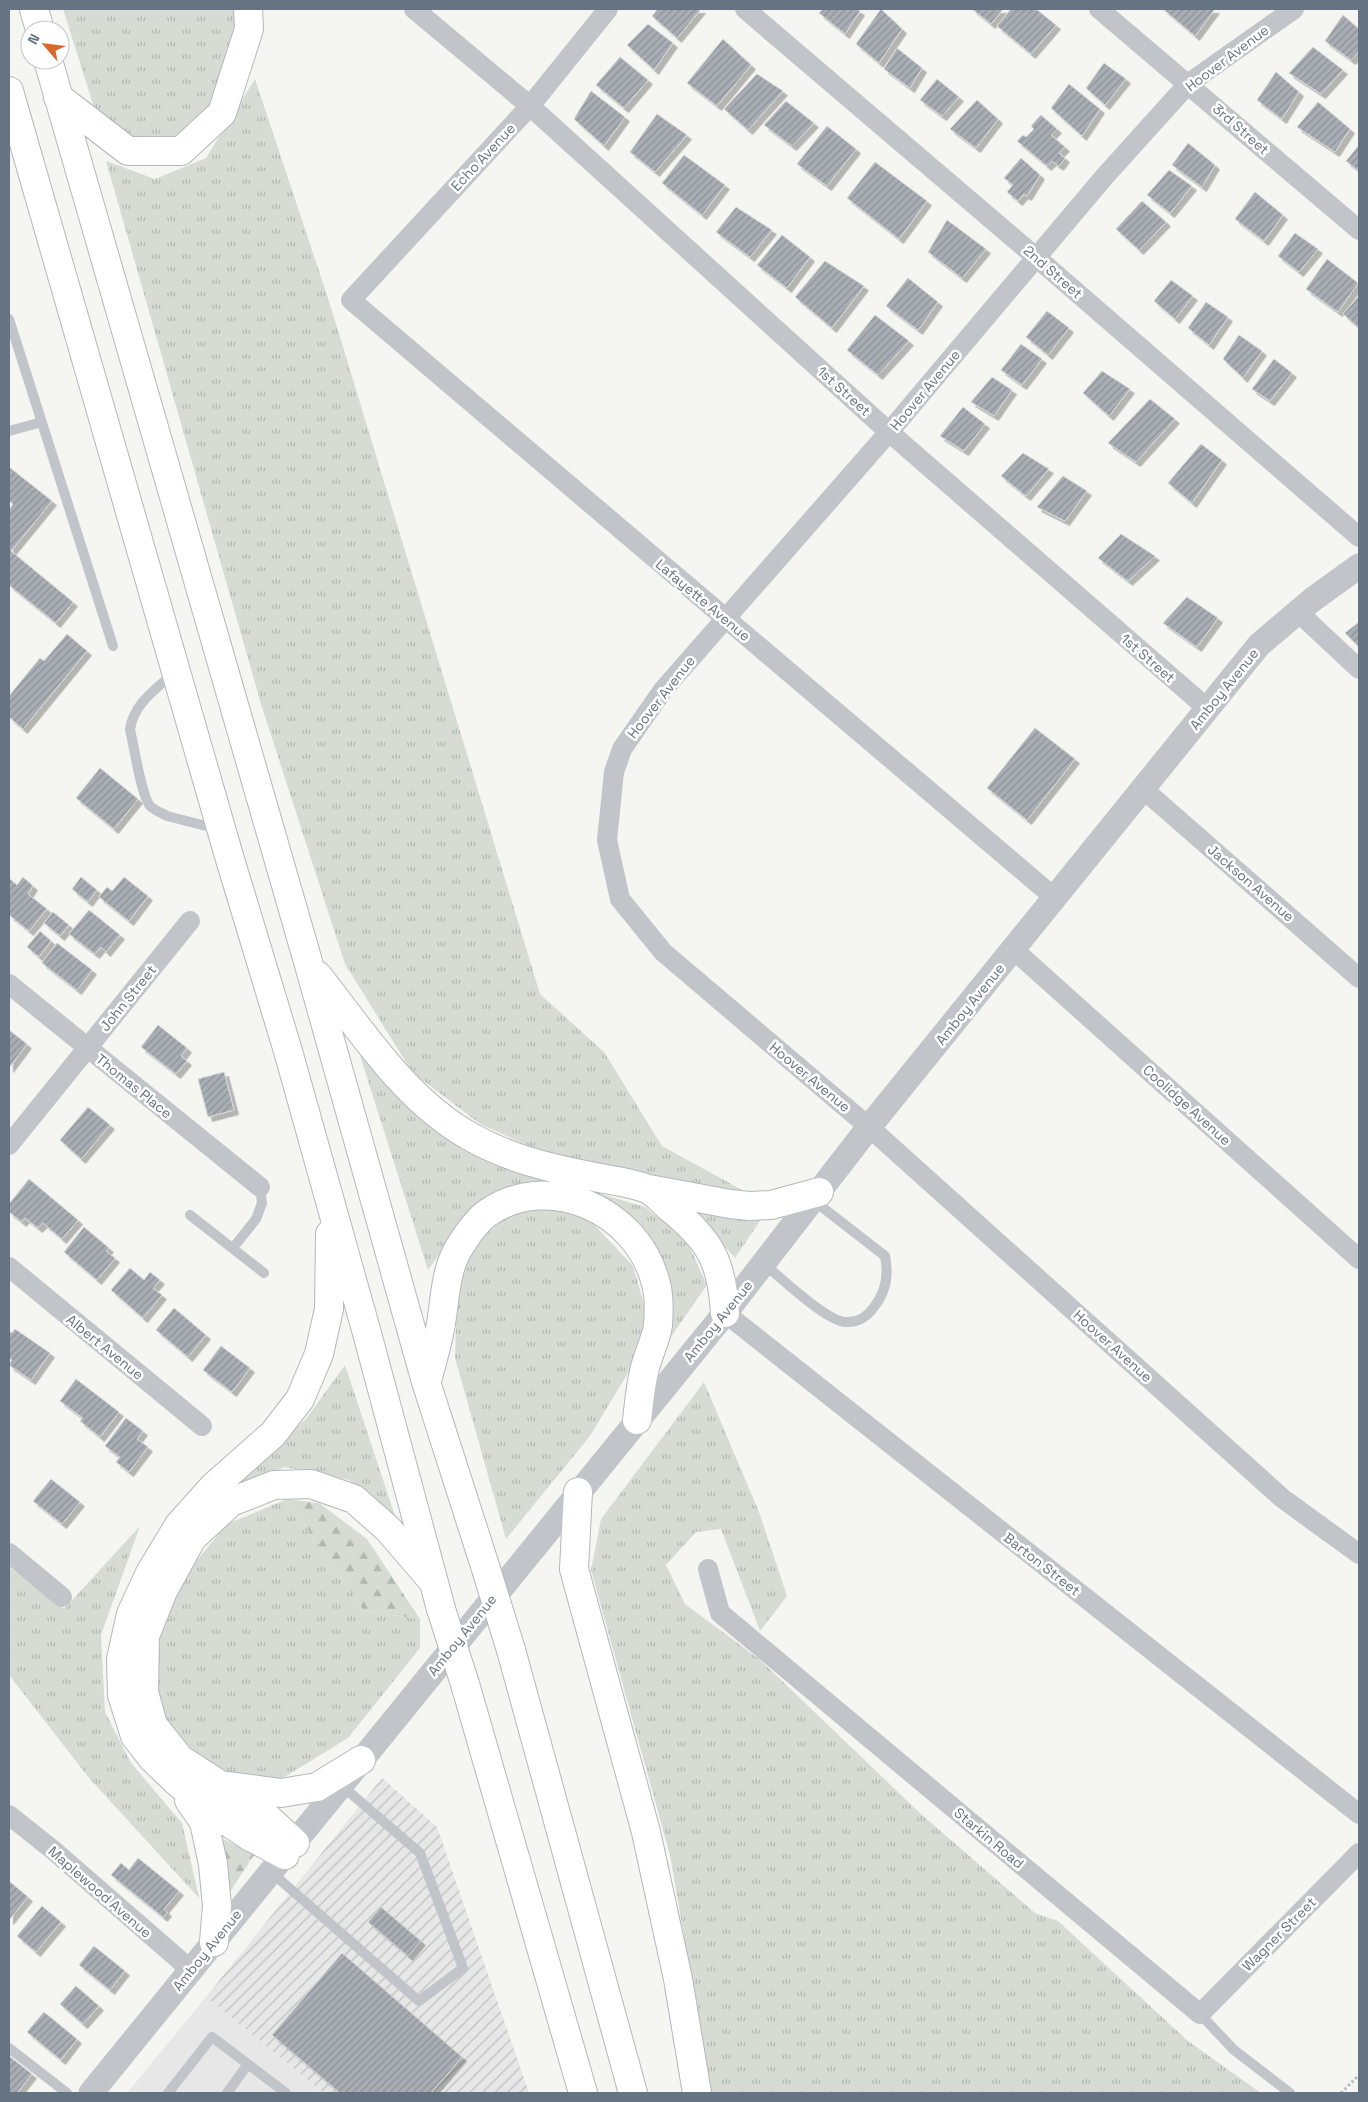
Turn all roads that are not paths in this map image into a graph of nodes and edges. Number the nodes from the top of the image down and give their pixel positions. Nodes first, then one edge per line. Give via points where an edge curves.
1 (248, 9) edge
2 (414, 9) edge
3 (608, 9) edge
4 (745, 9) edge
5 (1099, 9) edge
6 (1294, 9) edge
7 (51, 70) edge
8 (1188, 84) junction
9 (9, 91) edge
10 (58, 98) junction
11 (530, 106) junction
12 (1359, 230) edge
13 (1037, 258) junction
14 (351, 300) joint
15 (9, 319) edge
16 (42, 422) junction
17 (9, 431) edge
18 (889, 432) junction
19 (1359, 537) edge
20 (1359, 566) edge
21 (1298, 612) junction
22 (724, 619) junction
23 (113, 646) dead end
24 (1359, 669) edge
25 (176, 671) junction
26 (1208, 709) junction
27 (1142, 788) junction
28 (222, 830) junction
29 (1055, 898) junction
30 (190, 921) dead end
31 (1014, 950) junction
32 (309, 965) junction
33 (1359, 978) edge
34 (9, 984) edge
35 (87, 1048) junction
36 (869, 1127) junction
37 (9, 1145) edge
38 (260, 1187) joint
39 (647, 1189) junction
40 (816, 1196) junction
41 (331, 1203) junction
42 (190, 1215) dead end
43 (233, 1248) junction
44 (1359, 1259) edge
45 (764, 1264) junction
46 (9, 1268) edge
47 (264, 1273) dead end
48 (725, 1313) junction
49 (426, 1382) junction
50 (637, 1420) junction
51 (202, 1426) dead end
52 (578, 1492) junction
53 (9, 1553) edge
54 (1359, 1554) edge
55 (708, 1569) dead end
56 (62, 1597) dead end
57 (438, 1597) junction
58 (361, 1760) joint
59 (337, 1781) junction
60 (176, 1782) junction
61 (219, 1785) junction
62 (1359, 1814) edge
63 (9, 1815) edge
64 (1359, 1853) edge
65 (283, 1856) junction
66 (214, 1942) junction
67 (191, 1970) junction
68 (1200, 2014) junction
69 (9, 2048) edge
70 (248, 2064) junction
71 (66, 2093) edge
72 (91, 2093) edge
73 (168, 2093) edge
74 (227, 2093) edge
75 (286, 2093) edge
76 (583, 2093) edge
77 (633, 2093) edge
78 (697, 2093) edge
79 (1290, 2093) edge

1 - 10 highway via 248,29 222,113 181,151 128,152
2 - 11 street, 1st Street
3 - 11 street, Echo Avenue
4 - 13 street, 2nd Street
5 - 8 street, 3rd Street
6 - 8 street, Hoover Avenue
7 - 10 highway
8 - 12 street, 3rd Street
8 - 13 street, Hoover Avenue
9 - 25 highway
10 - 32 highway
11 - 14 street, Echo Avenue
11 - 18 street, 1st Street
13 - 18 street, Hoover Avenue
13 - 19 street, 2nd Street
14 - 22 street, Lafayette Avenue
15 - 16 lane
16 - 17 lane
16 - 23 lane
18 - 22 street, Hoover Avenue
18 - 26 street, 1st Street
20 - 21 street, Amboy Avenue
21 - 24 street
21 - 26 street, Amboy Avenue via 1259,645
22 - 29 street, Lafayette Avenue
22 - 36 street, Hoover Avenue via 663,690 622,748 614,772 607,840 620,899 663,952
25 - 28 highway
25 - 28 lane via 142,701 131,722 144,791 150,806 167,816
26 - 27 street, Amboy Avenue
27 - 29 street, Amboy Avenue
27 - 33 street, Jackson Avenue
28 - 41 highway
29 - 31 street, Amboy Avenue
30 - 35 street, John Street
31 - 36 street, Amboy Avenue
31 - 44 street, Coolidge Avenue
32 - 39 highway via 390,1068 419,1098 471,1137 511,1156
32 - 49 highway
34 - 35 street, Thomas Place
35 - 37 street, John Street
35 - 38 street, Thomas Place
36 - 40 street, Amboy Avenue
36 - 54 street, Hoover Avenue via 1282,1498
38 - 43 lane via 262,1202 256,1219
39 - 40 highway via 750,1206
39 - 48 highway via 688,1222 713,1254 723,1284
40 - 45 street, Amboy Avenue
40 - 45 lane via 885,1256 887,1265 882,1296 868,1315 858,1321 830,1318
41 - 57 highway
41 - 60 highway via 329,1309 319,1354 300,1399 273,1434 213,1487 179,1525 150,1573 131,1614 120,1658 122,1695 136,1736
42 - 43 lane
43 - 47 lane
45 - 48 street, Amboy Avenue
46 - 51 street, Albert Avenue
48 - 50 street, Amboy Avenue
48 - 62 street, Barton Street
49 - 50 highway via 440,1333 446,1280 460,1244 488,1212 517,1198 563,1196 598,1209 616,1222 632,1237 655,1280 658,1326 644,1372
49 - 77 highway, bridge via 511,1650
50 - 52 street, Amboy Avenue
52 - 58 street, Amboy Avenue
52 - 78 highway via 574,1569 656,1875
53 - 56 street
55 - 68 street, Starkin Road via 720,1613
57 - 61 highway via 388,1529 354,1499 311,1484 274,1484 231,1502 192,1538 163,1590 145,1636 144,1692 153,1725 180,1758
57 - 76 highway, bridge
58 - 59 highway
59 - 61 highway via 281,1793
59 - 65 street, Amboy Avenue
59 - 65 lane via 420,1853 463,1968 418,2001
60 - 65 highway via 216,1814
60 - 66 highway via 204,1822 217,1906
61 - 65 highway via 260,1810
63 - 67 street, Maplewood Avenue
64 - 68 street, Wagner Street
65 - 66 street, Amboy Avenue
66 - 67 street, Amboy Avenue
67 - 72 street, Amboy Avenue
68 - 79 lane, Starkin Road via 1234,2050
69 - 71 lane
70 - 73 lane via 212,2037
70 - 74 lane
70 - 75 lane

